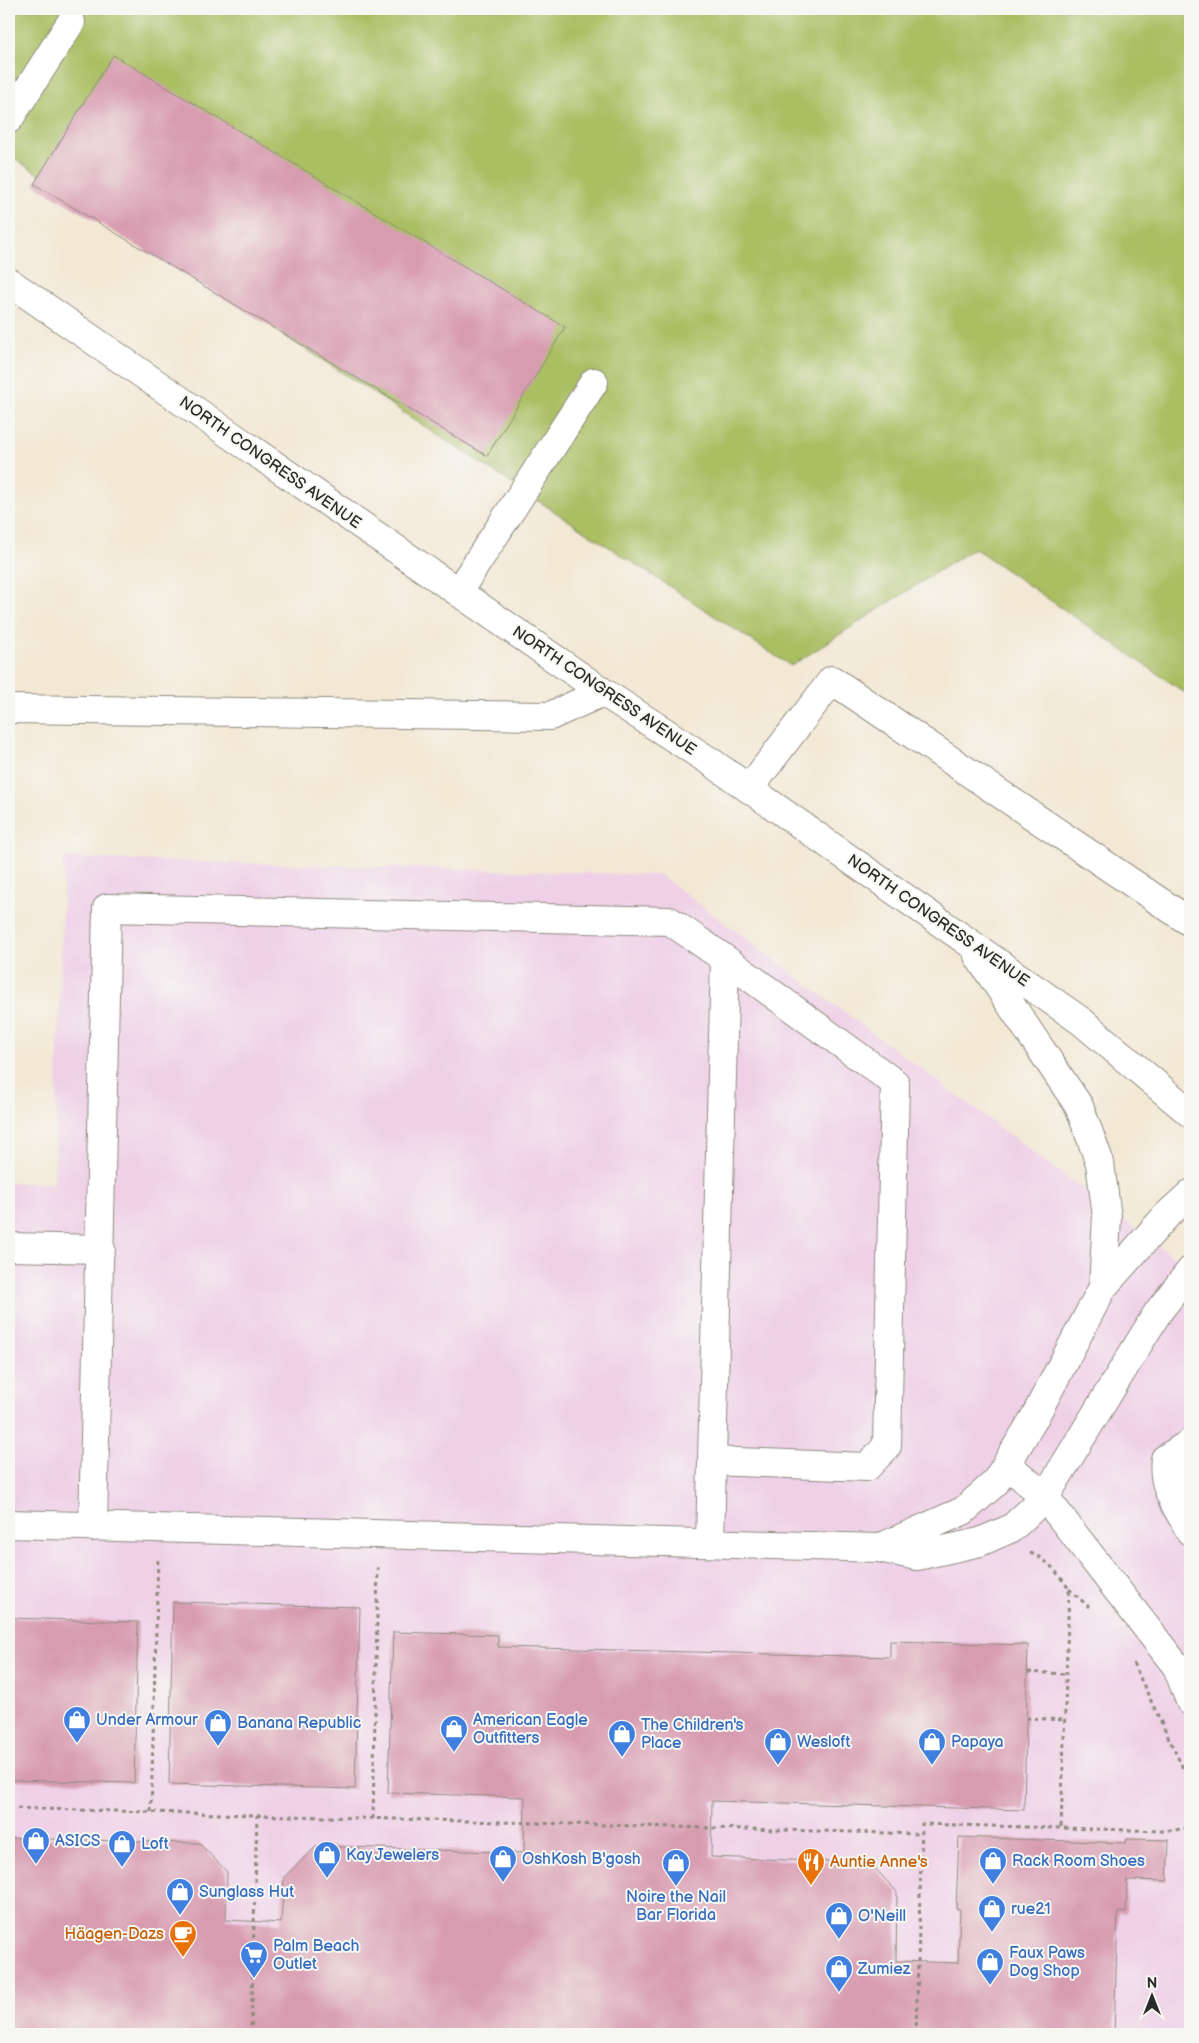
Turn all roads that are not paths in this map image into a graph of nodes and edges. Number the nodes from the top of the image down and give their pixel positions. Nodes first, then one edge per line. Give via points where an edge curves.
1 (72, 22) dead end
2 (9, 118) edge
3 (9, 282) edge
4 (594, 382) dead end
5 (458, 592) junction
6 (603, 692) junction
7 (9, 709) edge
8 (749, 789) junction
9 (1190, 922) edge
10 (968, 942) junction
11 (725, 960) junction
12 (1190, 1113) edge
13 (1190, 1194) edge
14 (9, 1247) edge
15 (101, 1249) junction
16 (1190, 1271) edge
17 (1103, 1287) junction
18 (1190, 1443) edge
19 (712, 1461) junction
20 (1007, 1464) junction
21 (1190, 1466) edge
22 (1190, 1493) edge
23 (1046, 1497) junction
24 (9, 1524) edge
25 (93, 1527) junction
26 (1190, 1531) edge
27 (710, 1543) junction
28 (878, 1548) junction
29 (1190, 1700) edge

1 - 2 street
3 - 5 street, NORTH CONGRESS AVENUE
4 - 5 street
5 - 6 street, NORTH CONGRESS AVENUE
6 - 7 street via 550,716
6 - 8 street, NORTH CONGRESS AVENUE
8 - 9 street via 832,680
8 - 10 street, NORTH CONGRESS AVENUE
10 - 12 street, NORTH CONGRESS AVENUE via 1081,1020
10 - 17 street via 1079,1106 1100,1163 1106,1217
11 - 15 street via 670,921 107,908
11 - 19 street
11 - 19 street via 895,1083 887,1446 867,1467
13 - 17 street
14 - 15 street
15 - 25 street
16 - 23 street via 1158,1312
17 - 20 street
18 - 26 street via 1165,1459 1163,1474 1168,1492
19 - 27 street
20 - 23 street
20 - 28 street via 995,1483 963,1511
21 - 22 street via 1186,1474 1186,1487
23 - 28 street via 1012,1528 980,1542 916,1556
23 - 29 street via 1177,1667
24 - 25 street
25 - 27 street
27 - 28 street

